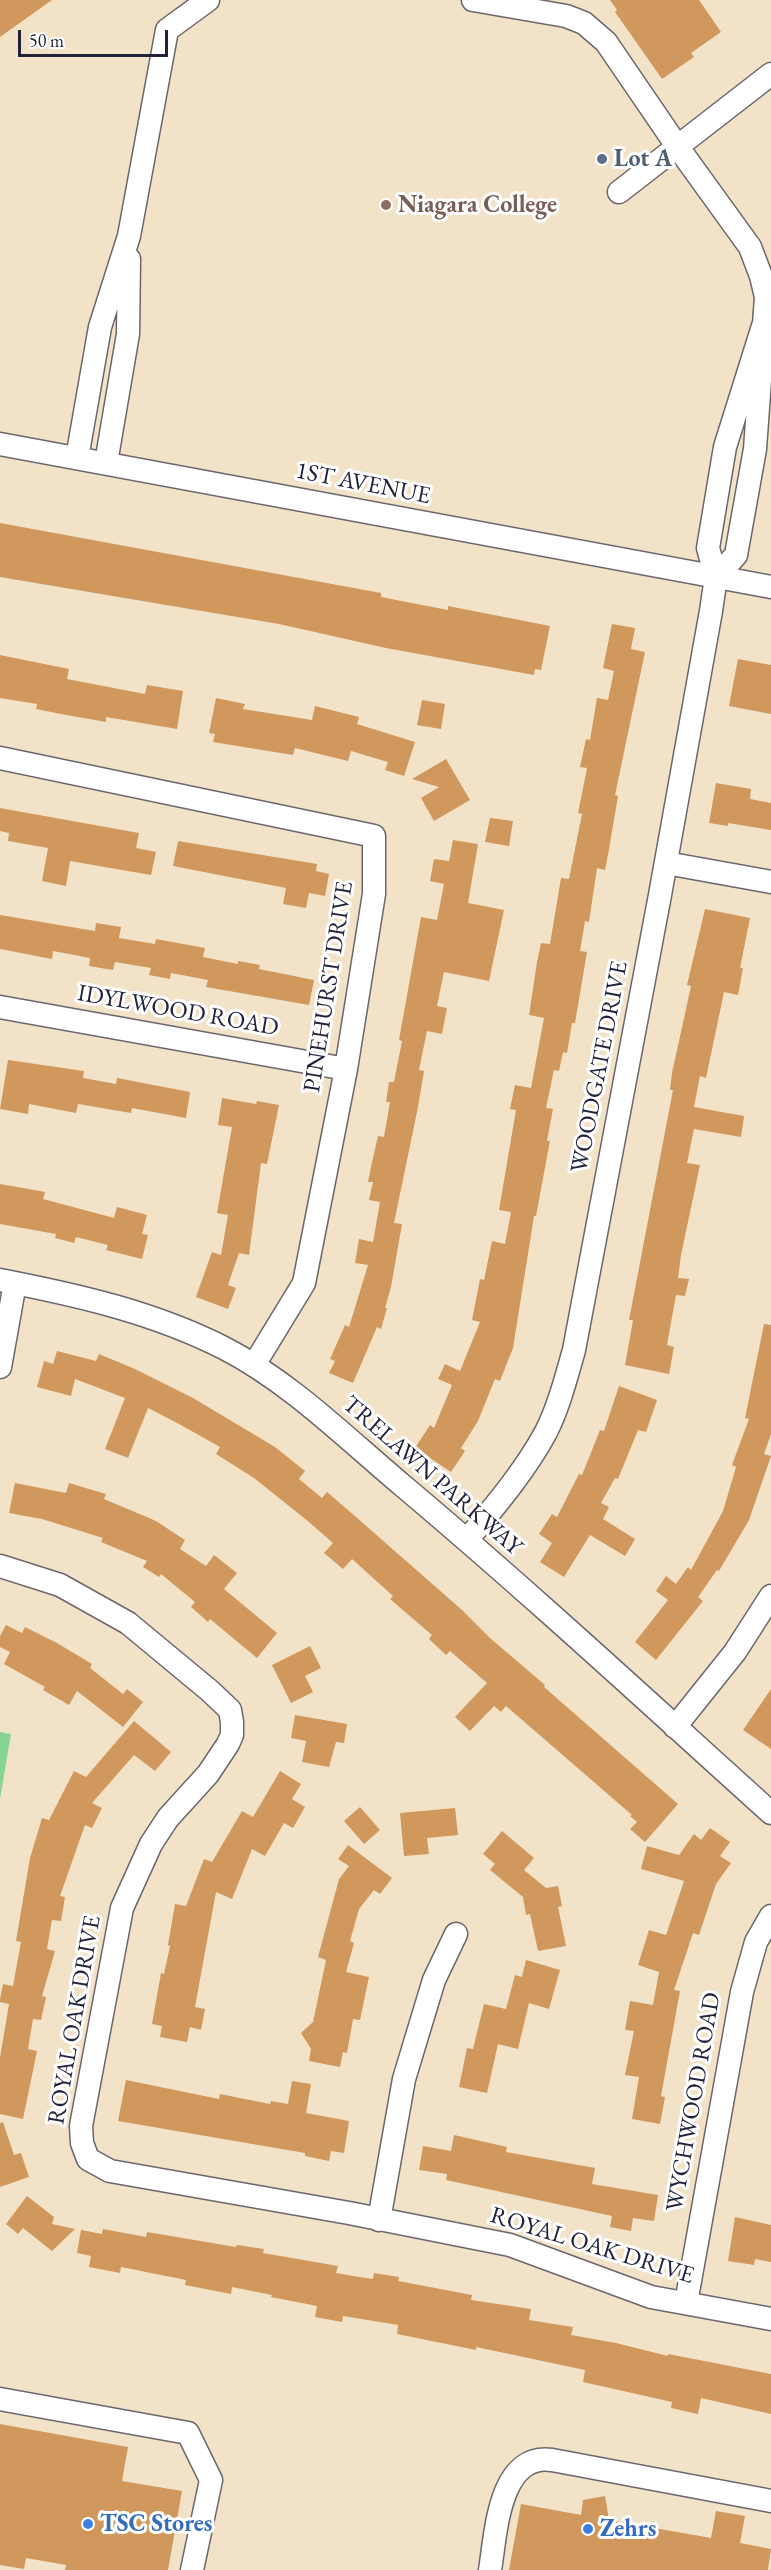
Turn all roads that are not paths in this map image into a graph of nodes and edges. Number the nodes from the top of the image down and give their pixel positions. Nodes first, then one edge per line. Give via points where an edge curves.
1 (208, 0) edge
2 (473, 0) edge
3 (771, 74) edge
4 (676, 146) junction
5 (619, 192) dead end
6 (129, 236) junction
7 (0, 444) edge
8 (76, 458) junction
9 (106, 463) junction
10 (716, 577) junction
11 (771, 587) edge
12 (0, 758) edge
13 (666, 863) junction
14 (771, 882) edge
15 (0, 1007) edge
16 (346, 1069) junction
17 (8, 1281) edge
18 (254, 1365) junction
19 (0, 1367) edge
20 (467, 1540) junction
21 (0, 1566) edge
22 (771, 1596) edge
23 (675, 1726) junction
24 (771, 1813) edge
25 (771, 1916) edge
26 (456, 1934) dead end
27 (379, 2220) junction
28 (686, 2303) junction
29 (771, 2319) edge
30 (0, 2399) edge
31 (771, 2501) edge
32 (192, 2570) edge
33 (489, 2570) edge

1 - 6 street via 167,30
2 - 4 street via 584,22 606,42
3 - 4 street
4 - 5 street
4 - 10 street via 750,247 765,286 755,450 736,555
6 - 8 street via 100,327
6 - 9 street via 128,334
7 - 8 street, 1ST AVENUE
8 - 9 street, 1ST AVENUE
9 - 10 street, 1ST AVENUE
10 - 11 street, 1ST AVENUE
10 - 13 street, WOODGATE DRIVE
12 - 16 street, PINEHURST DRIVE via 374,836 374,894
13 - 14 street
13 - 20 street, WOODGATE DRIVE via 566,1378 545,1433
15 - 16 street, IDYLWOOD ROAD
16 - 18 street, PINEHURST DRIVE via 303,1283
17 - 18 street, TRELAWN PARKWAY via 99,1300 146,1316 186,1330
17 - 19 street
18 - 20 street, TRELAWN PARKWAY via 281,1383
20 - 23 street, TRELAWN PARKWAY
21 - 27 street, ROYAL OAK DRIVE via 60,1585 128,1623 230,1710 232,1722 232,1735 223,1753 151,1844 122,1908 81,2126 88,2159 110,2171
22 - 23 street via 735,1652
23 - 24 street, TRELAWN PARKWAY
25 - 28 street, WYCHWOOD ROAD via 756,1942 742,1992
26 - 27 street via 434,1980 404,2079
27 - 28 street, ROYAL OAK DRIVE via 510,2245 651,2297
28 - 29 street, ROYAL OAK DRIVE
30 - 32 street via 188,2433 211,2480
31 - 33 street via 649,2476 539,2460 520,2470 507,2486

